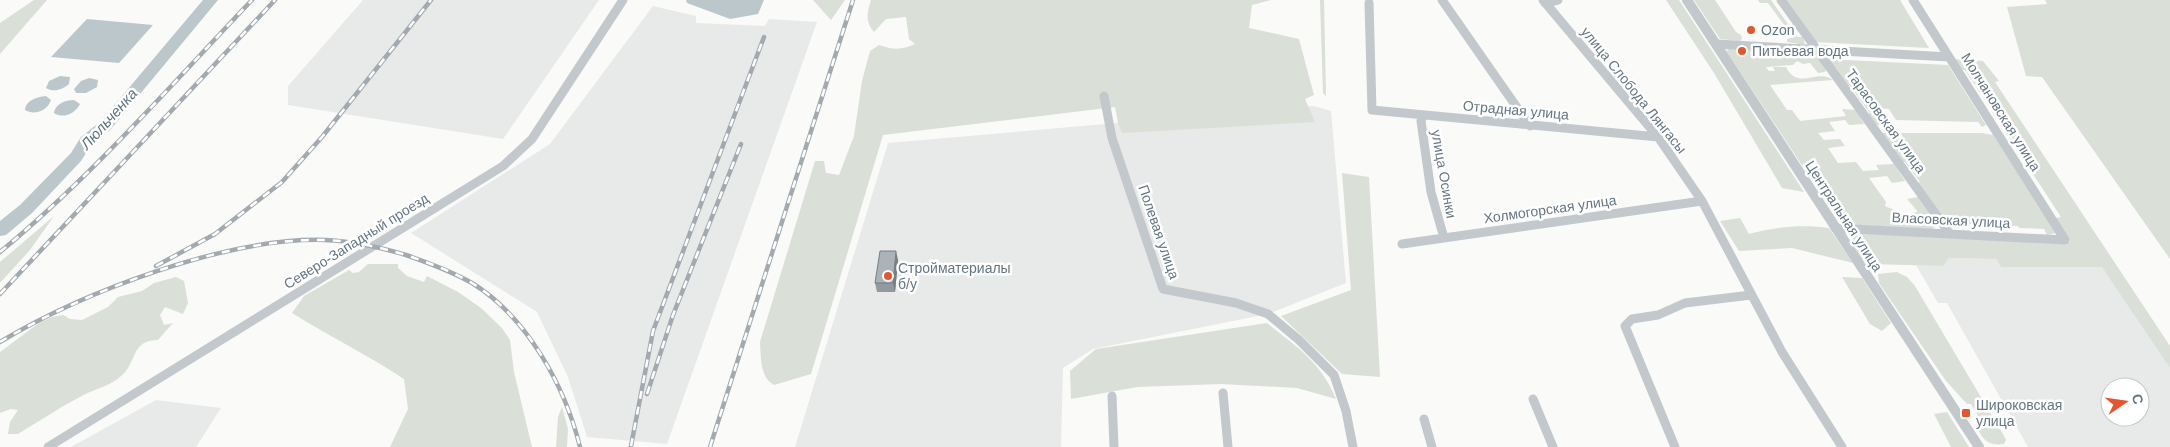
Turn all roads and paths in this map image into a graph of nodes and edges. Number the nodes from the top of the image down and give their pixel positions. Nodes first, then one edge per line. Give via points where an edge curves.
1 (623, 0) edge
2 (1442, 0) edge
3 (1558, 0) edge
4 (1687, 0) edge
5 (1781, 0) edge
6 (1913, 0) edge
7 (1544, 2) edge
8 (1369, 3) dead end
9 (1716, 44) junction
10 (1817, 49) junction
11 (1949, 56) junction
12 (1104, 96) dead end
13 (1423, 115) junction
14 (1530, 126) junction
15 (1658, 137) junction
16 (1702, 201) junction
17 (1835, 228) junction
18 (1950, 234) junction
19 (1444, 238) junction
20 (2065, 240) joint
21 (1402, 244) dead end
22 (1751, 295) junction
23 (1223, 393) dead end
24 (1112, 396) dead end
25 (1534, 399) dead end
26 (1424, 419) dead end
27 (48, 447) edge
28 (1114, 447) edge
29 (1228, 447) edge
30 (1352, 447) edge
31 (1432, 447) edge
32 (1553, 447) edge
33 (1675, 447) edge
34 (1842, 447) edge
35 (1979, 447) edge

1 - 27 street, Северо-Западный проезд via 532,139 504,166
2 - 14 street
3 - 7 street
4 - 9 street, Центральная улица
5 - 10 street, Тарасовская улица
6 - 11 street, Молчановская улица
7 - 15 street, улица Слобода Лянгасы
8 - 13 street, Отрадная улица via 1372,110
9 - 10 street
9 - 17 street, Центральная улица
10 - 11 street
10 - 18 street, Тарасовская улица
11 - 20 street, Молчановская улица
12 - 30 street, Полевая улица via 1112,138 1162,289 1236,303 1268,314 1334,375 1346,411
13 - 14 street, Отрадная улица
13 - 19 street, улица Осинки via 1421,121 1431,192
14 - 15 street, Отрадная улица
15 - 16 street, улица Слобода Лянгасы
16 - 19 street, Холмогорская улица
16 - 22 street, улица Слобода Лянгасы
17 - 18 street, Власовская улица
17 - 35 street, Центральная улица
18 - 20 street, Власовская улица
19 - 21 street, Холмогорская улица
22 - 33 street via 1685,303 1658,315 1632,319 1625,326
22 - 34 street, улица Слобода Лянгасы via 1782,352
23 - 29 street
24 - 28 street
25 - 32 street
26 - 31 street

